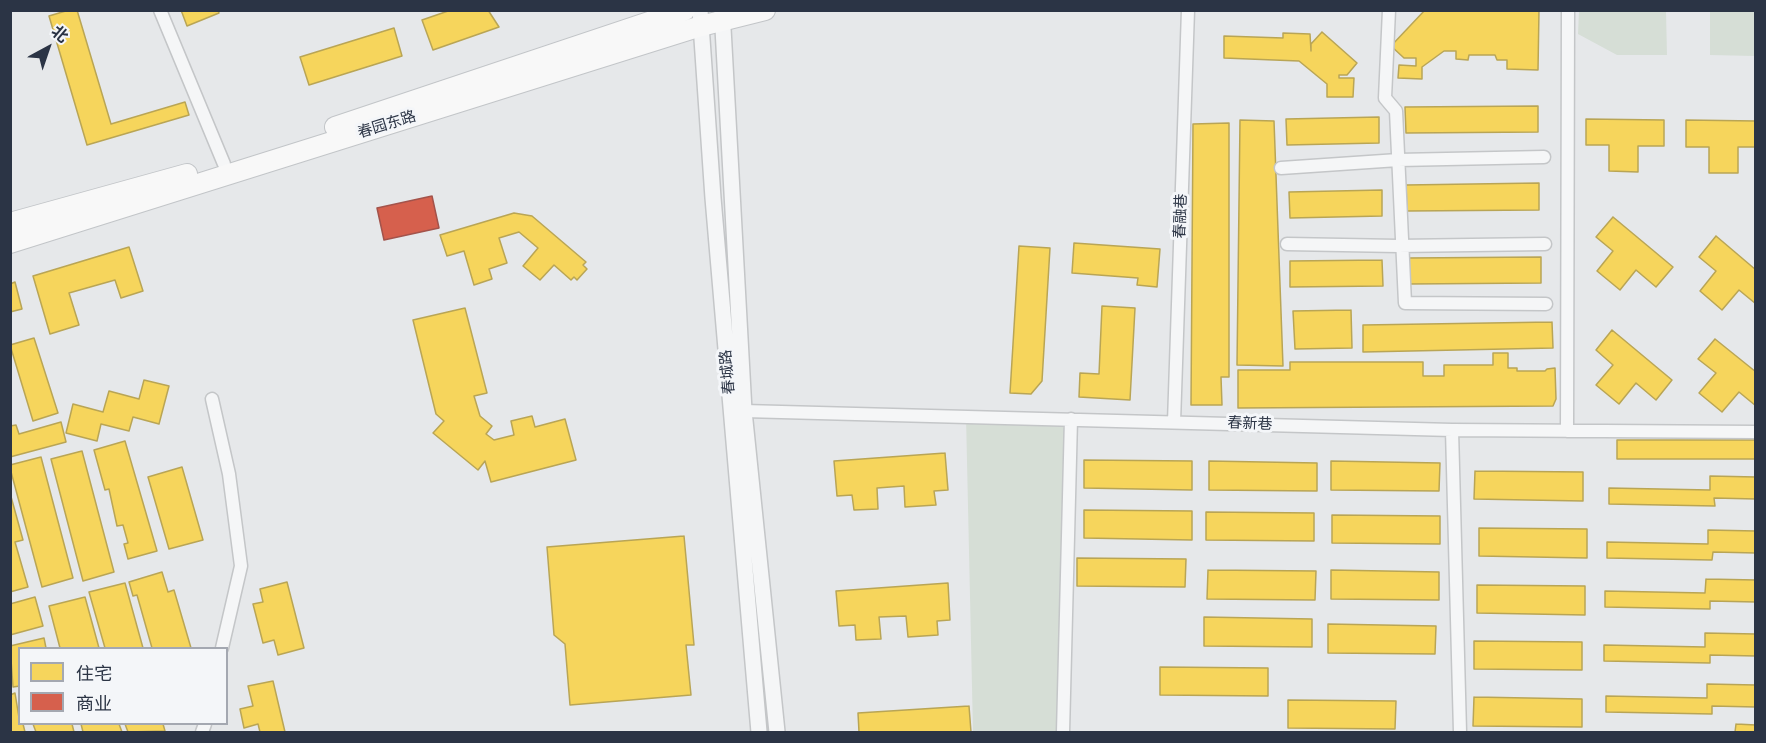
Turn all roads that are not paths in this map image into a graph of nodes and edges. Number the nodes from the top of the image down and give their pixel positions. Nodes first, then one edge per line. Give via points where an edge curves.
1 (160, 10) edge
2 (685, 10) edge
3 (765, 10) edge
4 (1188, 10) edge
5 (1389, 10) edge
6 (1568, 10) edge
7 (722, 16) edge
8 (700, 18) edge
9 (1544, 157) dead end
10 (1398, 160) junction
11 (225, 164) junction
12 (1281, 168) dead end
13 (10, 223) edge
14 (10, 243) edge
15 (1287, 244) dead end
16 (1545, 244) dead end
17 (1402, 246) junction
18 (1546, 304) dead end
19 (212, 399) dead end
20 (744, 411) junction
21 (1071, 419) junction
22 (1174, 422) junction
23 (1452, 430) junction
24 (1567, 431) junction
25 (1755, 432) edge
26 (222, 647) edge
27 (759, 732) edge
28 (777, 732) edge
29 (1063, 732) edge
30 (1460, 732) edge

1 - 11 street
2 - 11 main road, 春园东路
3 - 7 main road, 春园东路
4 - 22 street, 春融巷
5 - 10 street via 1385,98 1396,111
6 - 24 street
7 - 8 main road, 春园东路
7 - 20 street, 春城路
8 - 14 main road, 春园东路
8 - 27 street, 春城路
9 - 10 street
10 - 12 street
10 - 17 street
11 - 13 main road, 春园东路
15 - 17 street
16 - 17 street
17 - 18 street via 1405,303
19 - 26 street via 229,474 241,566
20 - 21 street, 春新巷
20 - 28 street, 春城路
21 - 22 street, 春新巷
21 - 29 street
22 - 23 street, 春新巷
23 - 24 street, 春新巷
23 - 30 street
24 - 25 street, 春新巷

